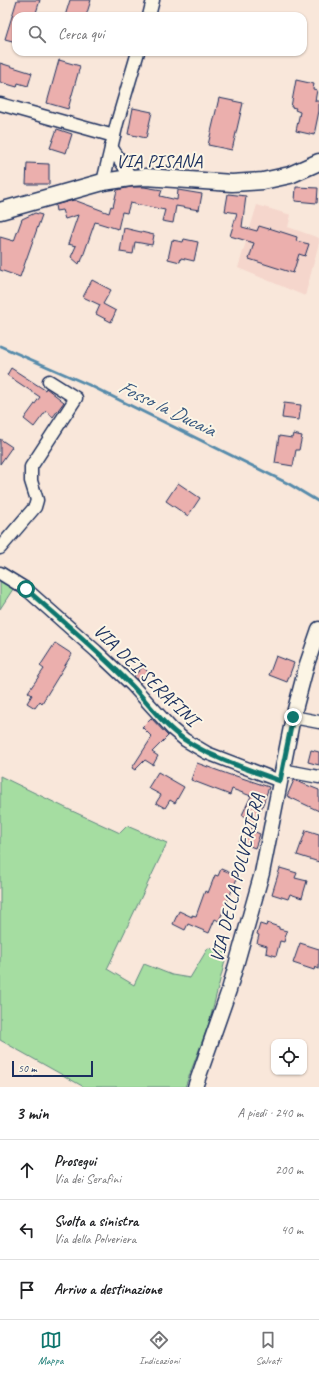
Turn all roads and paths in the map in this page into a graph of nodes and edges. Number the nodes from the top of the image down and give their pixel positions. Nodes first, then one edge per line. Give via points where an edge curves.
1 (153, 0) edge
2 (150, 12) edge
3 (137, 56) edge
4 (0, 104) edge
5 (113, 142) junction
6 (319, 162) edge
7 (130, 178) junction
8 (103, 182) junction
9 (0, 211) edge
10 (49, 381) dead end
11 (0, 548) edge
12 (0, 573) edge
13 (319, 629) edge
14 (293, 717) junction
15 (319, 722) edge
16 (281, 776) junction
17 (319, 777) edge
18 (195, 1087) edge

1 - 2 street
3 - 5 street
4 - 5 street
5 - 7 street
5 - 8 street
6 - 7 main road, VIA PISANA via 290,175 263,181
7 - 8 main road, VIA PISANA
8 - 9 main road, VIA PISANA
10 - 11 street via 76,398 31,467 31,481 37,500 35,507
12 - 16 street, VIA DEI SERAFINI via 26,589 96,651 184,740 207,752
13 - 14 street, VIA DELLA POLVERIERA
14 - 15 street
14 - 16 street, VIA DELLA POLVERIERA
16 - 17 street, VIA DEI SERAFINI
16 - 18 street, VIA DELLA POLVERIERA via 258,888 229,990

